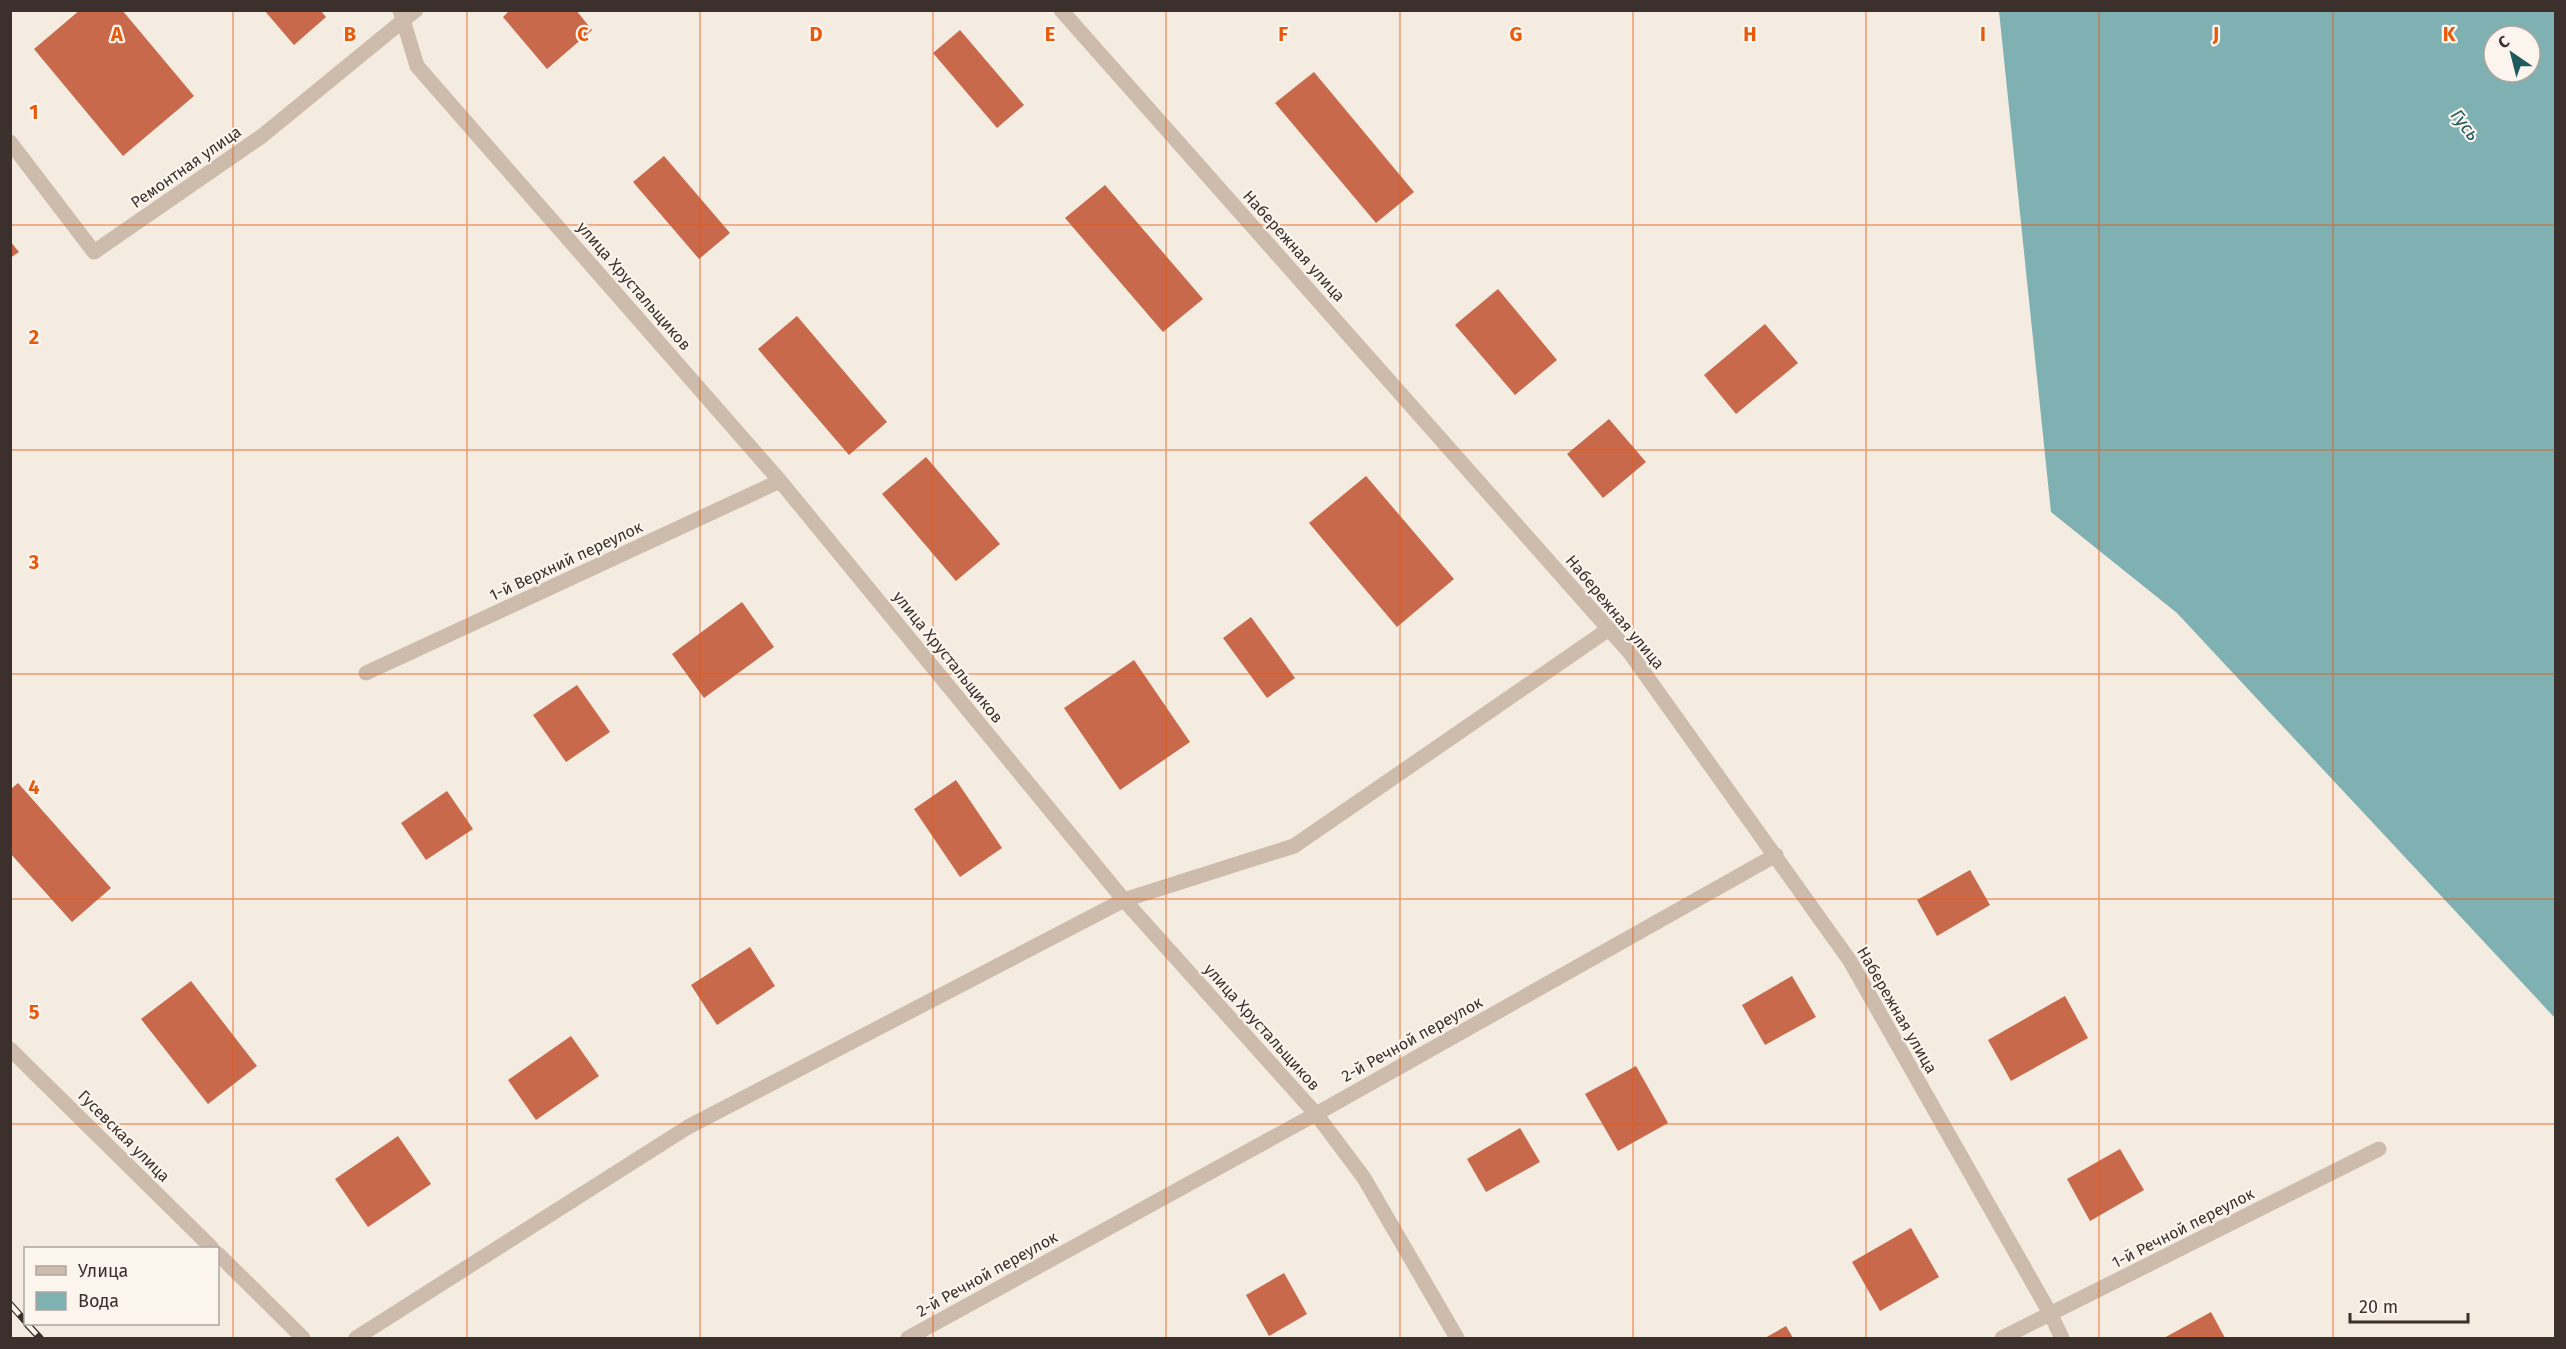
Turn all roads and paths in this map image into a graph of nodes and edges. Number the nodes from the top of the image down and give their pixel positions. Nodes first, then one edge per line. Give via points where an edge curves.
1 (1061, 10) edge
2 (406, 14) edge
3 (10, 142) edge
4 (780, 481) junction
5 (1609, 629) junction
6 (366, 673) dead end
7 (1776, 855) junction
8 (1124, 900) junction
9 (10, 1048) edge
10 (1316, 1114) junction
11 (2379, 1149) dead end
12 (211, 1247) edge
13 (219, 1255) edge
14 (2051, 1315) junction
15 (929, 1333) edge
16 (303, 1338) edge
17 (356, 1338) edge
18 (908, 1338) edge
19 (1457, 1338) edge
20 (2002, 1338) edge
21 (2062, 1338) edge

1 - 5 street, Набережная улица
2 - 3 street, Ремонтная улица via 262,136 94,252
2 - 4 street, улица Хрустальщиков via 417,66
4 - 6 street, 1-й Верхний переулок
4 - 8 street, улица Хрустальщиков
5 - 7 street, Набережная улица
5 - 8 street via 1294,846
7 - 10 street, 2-й Речной переулок
7 - 14 street, Набережная улица via 1850,961
8 - 10 street, улица Хрустальщиков
8 - 17 street via 688,1127
9 - 12 street, Гусевская улица
10 - 15 street, 2-й Речной переулок
10 - 19 street, улица Хрустальщиков via 1364,1178
11 - 14 street, 1-й Речной переулок
13 - 16 street
14 - 20 street, 1-й Речной переулок
14 - 21 street, Набережная улица
15 - 18 street, 2-й Речной переулок

